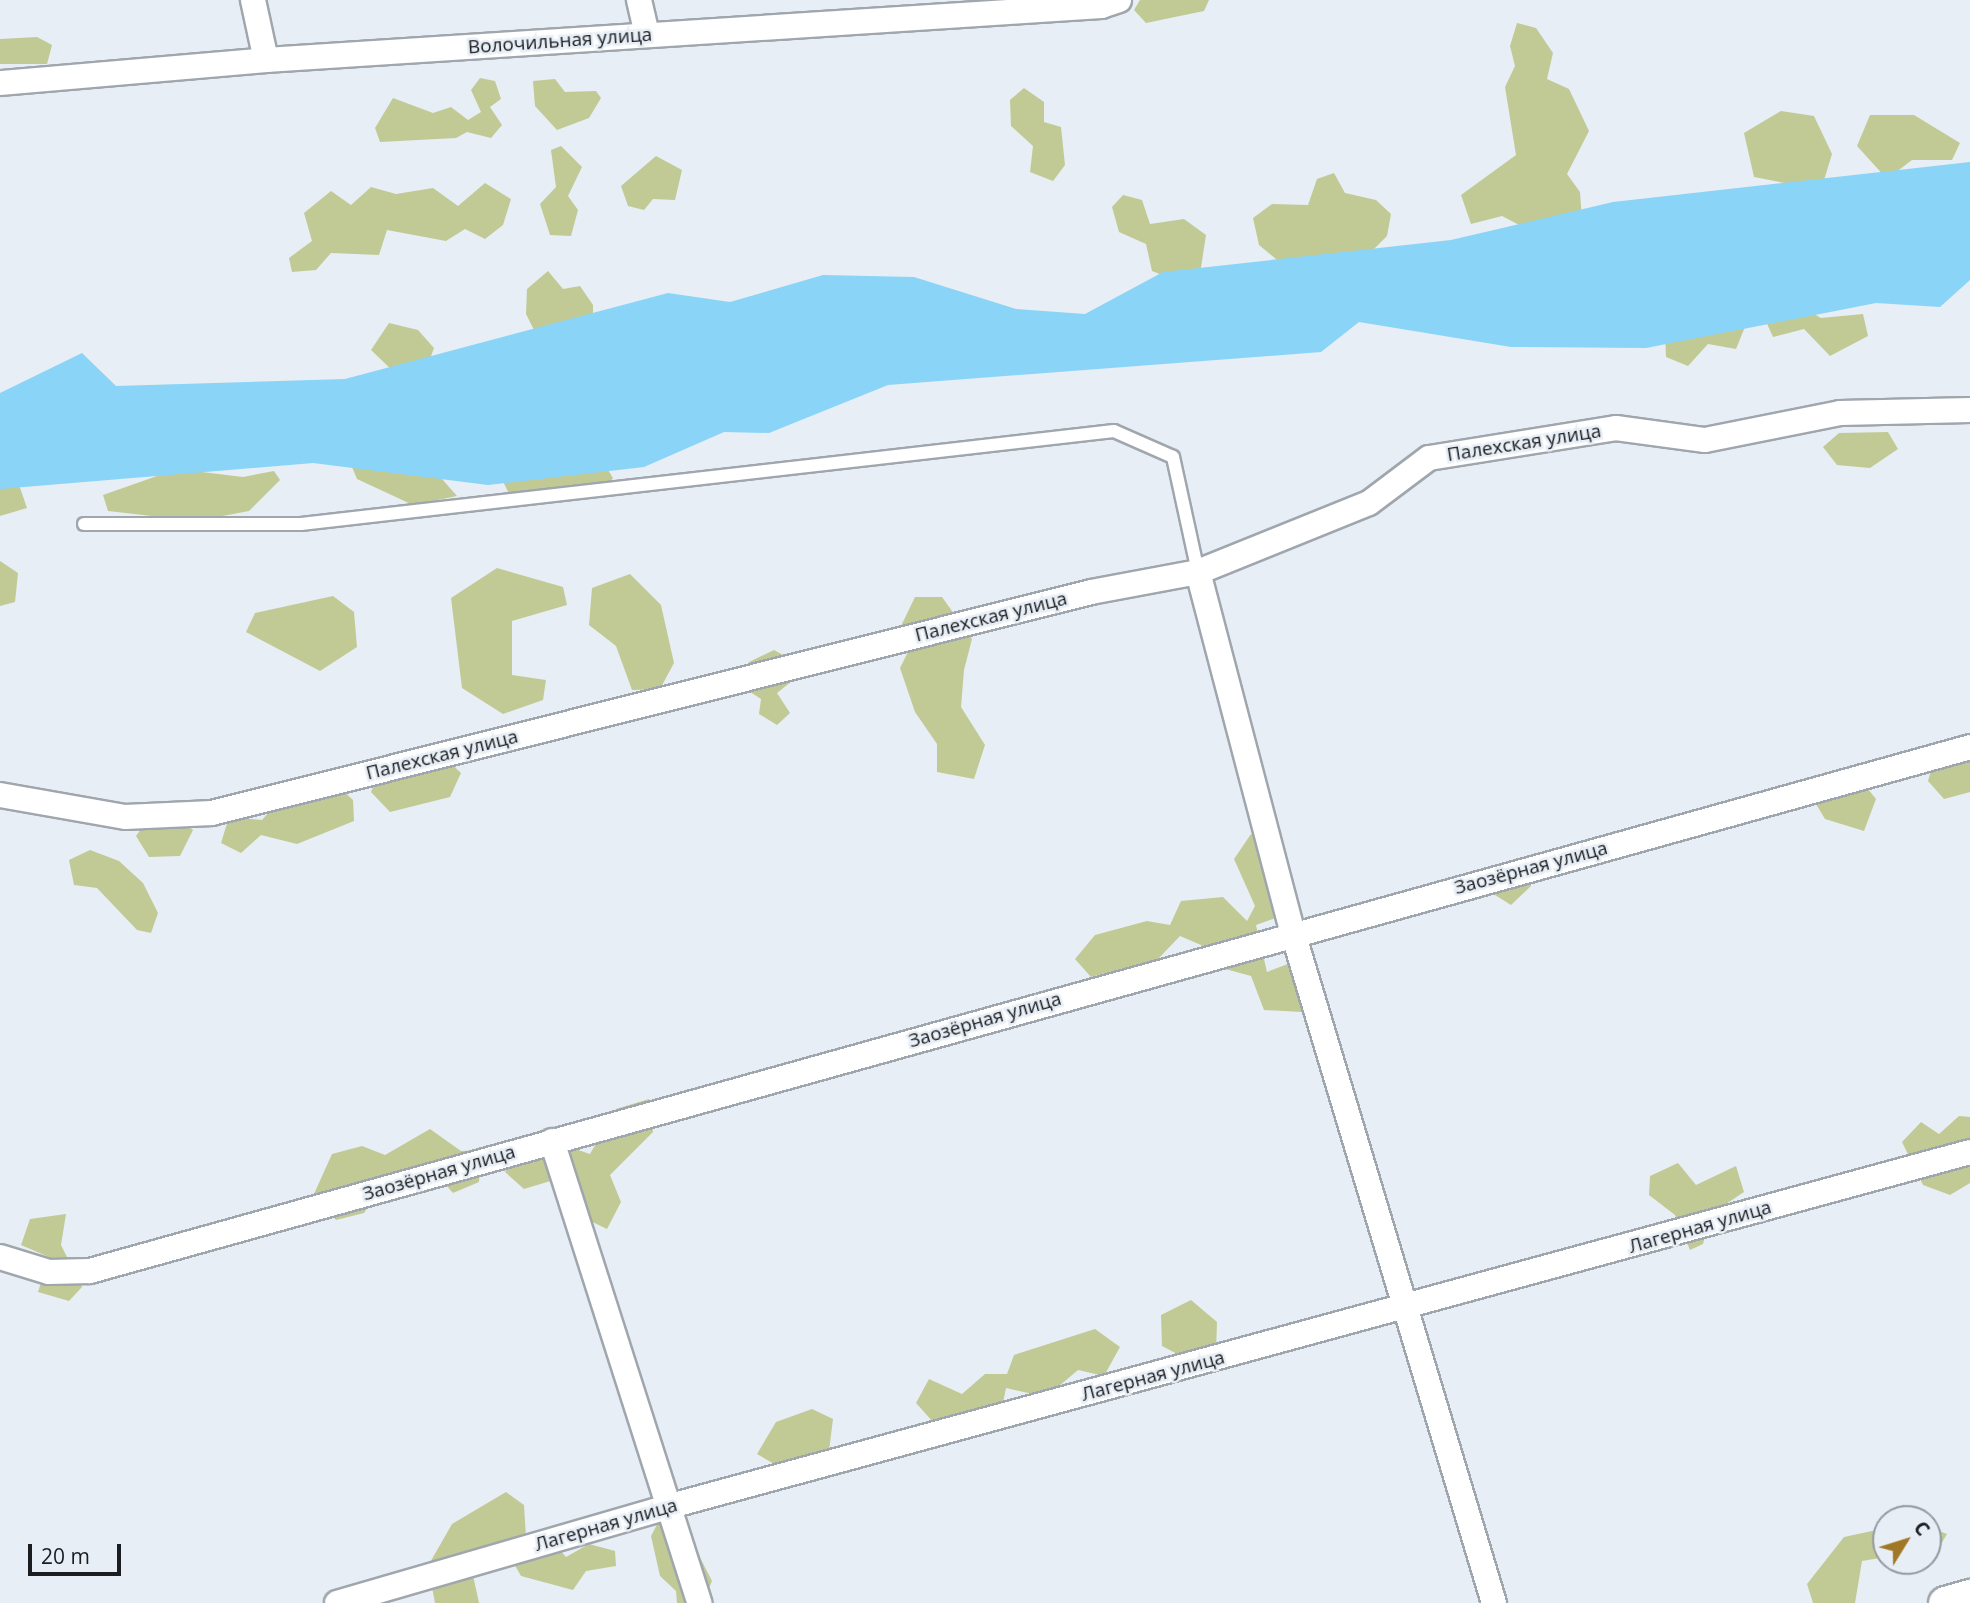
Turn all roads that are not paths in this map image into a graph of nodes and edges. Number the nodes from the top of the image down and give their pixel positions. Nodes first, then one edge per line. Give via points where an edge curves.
1 (253, 0) edge
2 (639, 0) edge
3 (1119, 0) edge
4 (1021, 4) edge
5 (647, 34) junction
6 (266, 60) junction
7 (0, 83) edge
8 (1970, 410) edge
9 (84, 524) dead end
10 (1198, 572) junction
11 (1970, 747) edge
12 (0, 795) edge
13 (1293, 933) junction
14 (552, 1141) junction
15 (1970, 1152) edge
16 (0, 1257) edge
17 (1405, 1309) junction
18 (667, 1507) junction
19 (1970, 1596) edge
20 (337, 1603) edge
21 (699, 1603) edge
22 (1494, 1603) edge
23 (1945, 1603) edge

1 - 6 street
2 - 5 street
3 - 4 street, Волочильная улица via 1101,6
4 - 5 street, Волочильная улица
5 - 6 street, Волочильная улица
6 - 7 street, Волочильная улица
8 - 10 street, Палехская улица via 1840,413 1705,440 1616,428 1429,458 1368,503
9 - 10 lane via 301,524 1114,431 1173,457
10 - 12 street, Палехская улица via 1091,592 212,813 125,817
10 - 13 street
11 - 13 street, Заозёрная улица
13 - 14 street, Заозёрная улица
13 - 17 street
14 - 16 street, Заозёрная улица via 90,1271 49,1272
14 - 18 street
15 - 17 street, Лагерная улица
17 - 18 street, Лагерная улица
17 - 22 street
18 - 20 street, Лагерная улица
18 - 21 street
19 - 23 street

